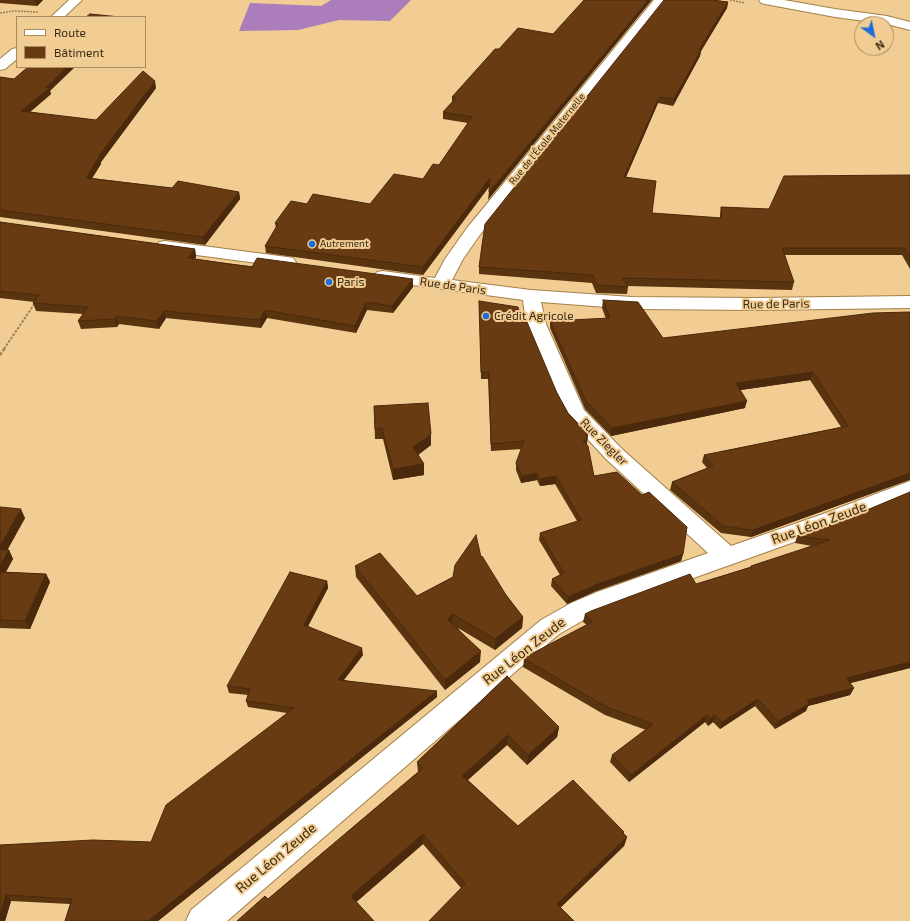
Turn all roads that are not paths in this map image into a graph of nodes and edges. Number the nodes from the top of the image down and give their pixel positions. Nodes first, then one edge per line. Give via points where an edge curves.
1 (76, 0) edge
2 (660, 0) edge
3 (765, 0) edge
4 (800, 6) junction
5 (60, 14) edge
6 (910, 16) edge
7 (910, 26) edge
8 (16, 53) edge
9 (0, 66) edge
10 (148, 243) edge
11 (305, 265) edge
12 (366, 273) edge
13 (441, 284) junction
14 (531, 296) junction
15 (910, 302) edge
16 (910, 489) edge
17 (727, 556) junction
18 (202, 921) edge

1 - 5 street
2 - 13 street, Rue de l'École Maternelle via 473,232 454,259
3 - 4 street
4 - 6 street
4 - 7 street via 883,19
8 - 9 street
10 - 11 street
12 - 13 street, Rue de Paris
13 - 14 street, Rue de Paris
14 - 15 street, Rue de Paris via 662,304
14 - 17 street, Rue Ziegler via 536,324 576,414 614,454
16 - 17 street, Rue Léon Zeude
17 - 18 street, Rue Léon Zeude via 606,599 550,627

